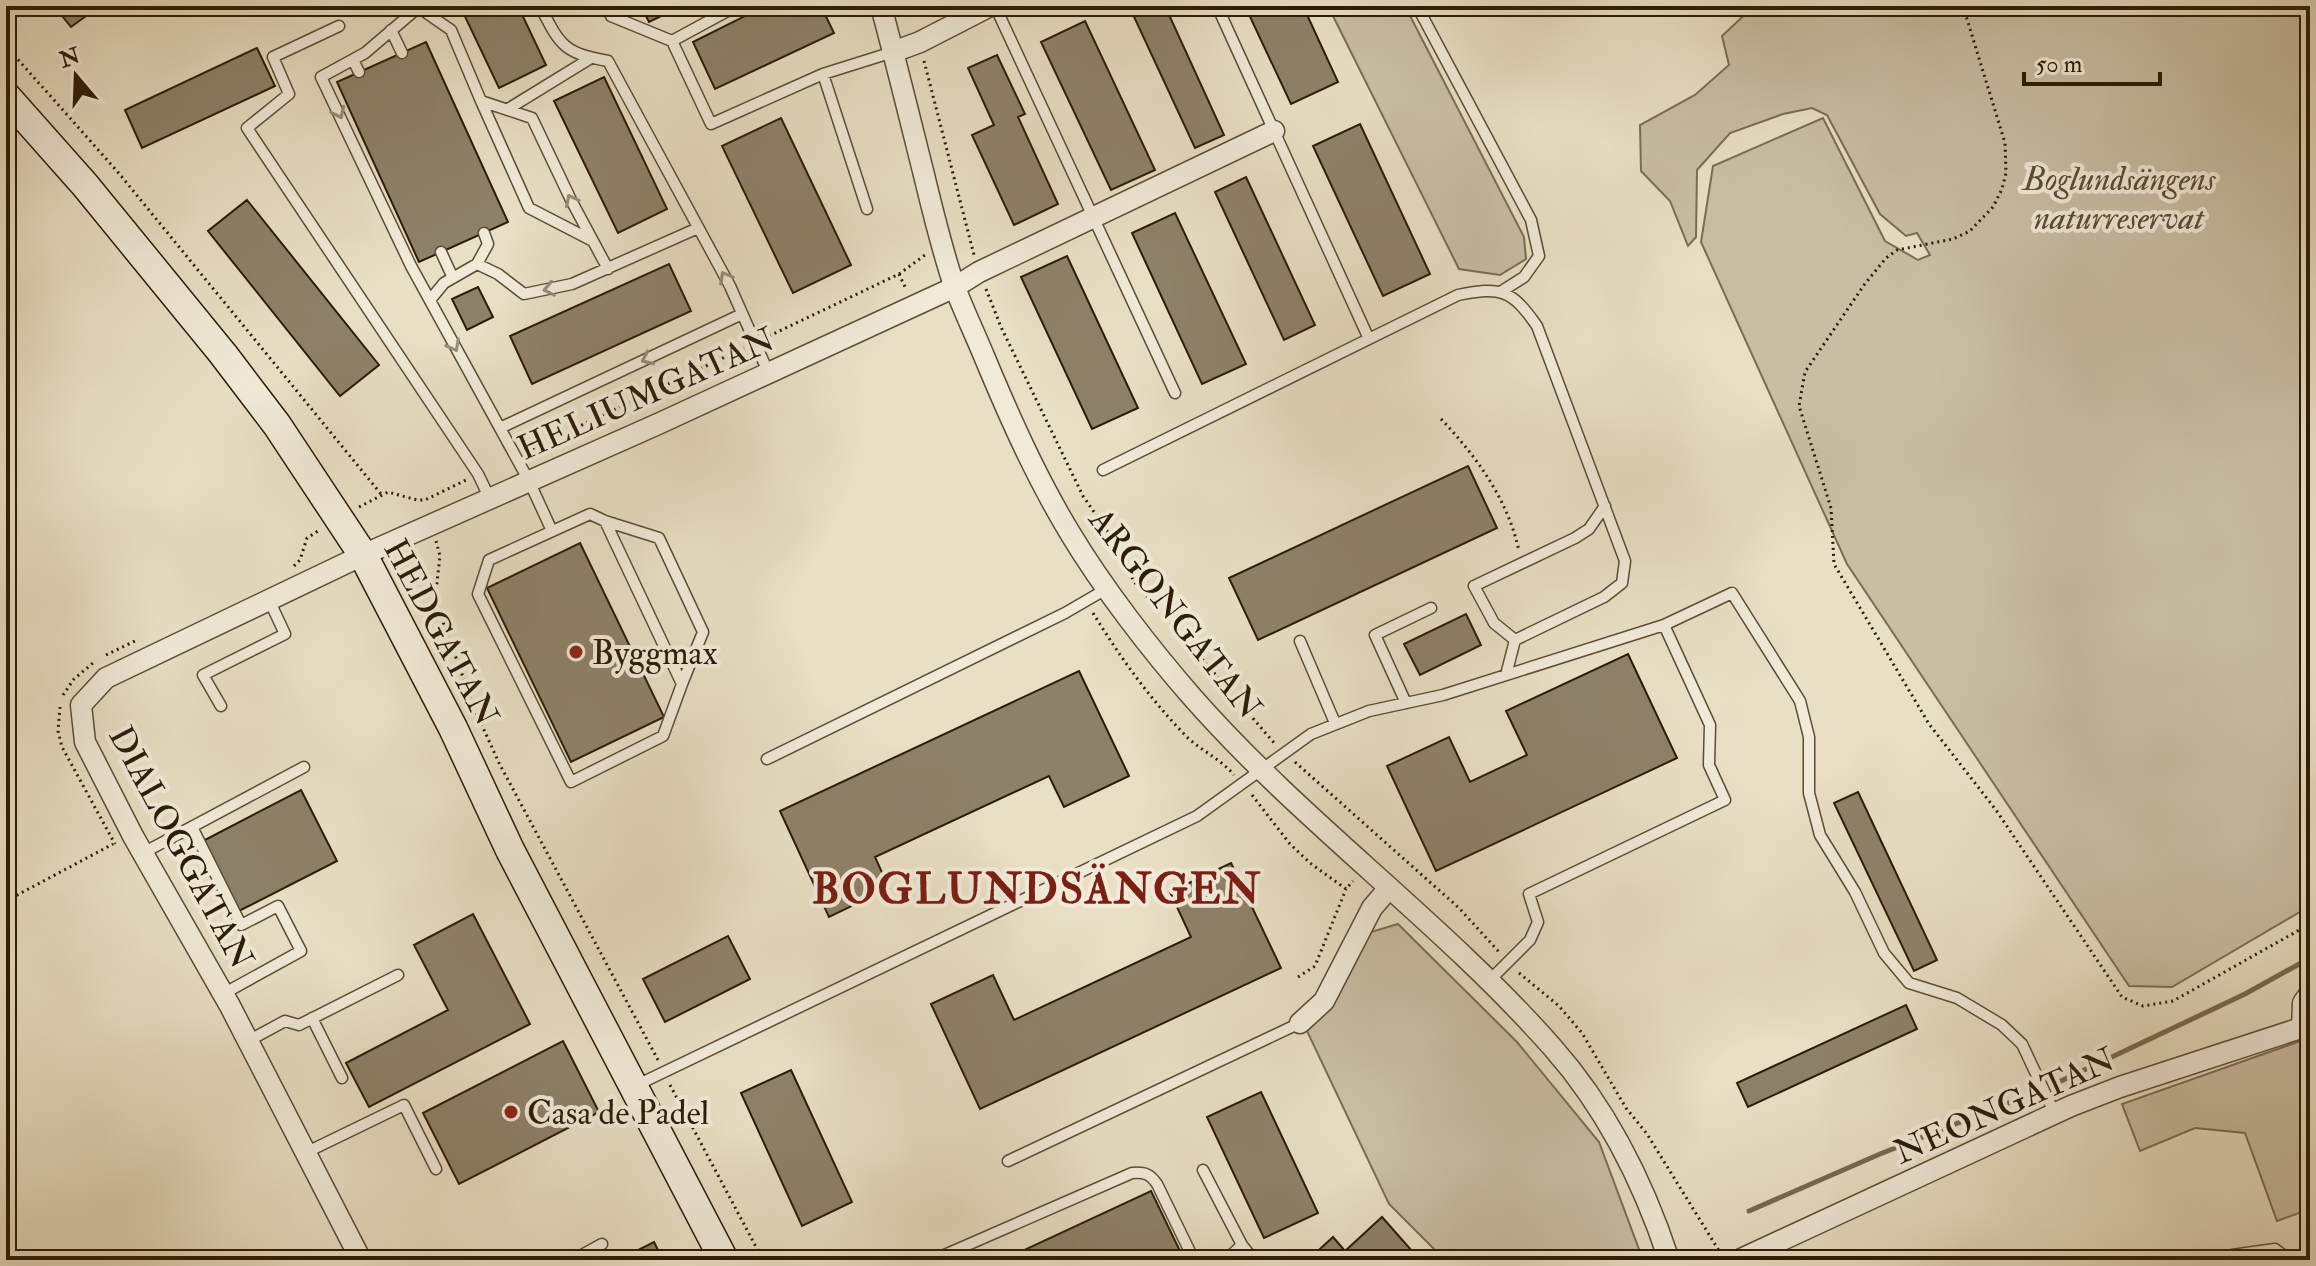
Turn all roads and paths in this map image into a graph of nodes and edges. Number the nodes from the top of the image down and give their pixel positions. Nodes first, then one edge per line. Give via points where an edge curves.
1 (540, 6) edge
2 (607, 6) edge
3 (730, 6) edge
4 (881, 6) edge
5 (993, 6) edge
6 (1217, 6) edge
7 (1417, 6) edge
8 (1963, 6) edge
9 (419, 7) edge
10 (339, 26) dead end
11 (391, 30) junction
12 (672, 41) junction
13 (920, 42) junction
14 (6, 46) edge
15 (893, 52) junction
16 (402, 53) dead end
17 (591, 58) junction
18 (353, 60) junction
19 (359, 72) dead end
20 (823, 74) junction
21 (6, 96) edge
22 (481, 101) junction
23 (508, 109) junction
24 (1274, 131) junction
25 (867, 209) dead end
26 (1095, 217) junction
27 (698, 228) junction
28 (484, 233) dead end
29 (593, 241) junction
30 (942, 246) junction
31 (441, 252) dead end
32 (477, 264) junction
33 (608, 269) junction
34 (979, 272) junction
35 (453, 278) junction
36 (955, 287) junction
37 (1502, 291) junction
38 (430, 300) junction
39 (742, 314) junction
40 (1369, 339) junction
41 (755, 343) junction
42 (769, 374) junction
43 (1175, 393) dead end
44 (1441, 419) dead end
45 (500, 428) junction
46 (515, 456) junction
47 (1103, 470) dead end
48 (478, 474) junction
49 (529, 481) junction
50 (490, 499) junction
51 (421, 500) junction
52 (1605, 506) junction
53 (605, 521) junction
54 (430, 525) junction
55 (552, 531) junction
56 (363, 555) junction
57 (1522, 564) junction
58 (1108, 588) junction
59 (269, 600) junction
60 (1431, 608) dead end
61 (1664, 625) junction
62 (1515, 640) junction
63 (1300, 641) dead end
64 (1506, 675) junction
65 (682, 684) junction
66 (1406, 703) junction
67 (221, 706) dead end
68 (1335, 723) junction
69 (1269, 739) dead end
70 (767, 759) dead end
71 (304, 767) dead end
72 (1260, 770) junction
73 (1304, 770) dead end
74 (192, 827) junction
75 (113, 844) dead end
76 (143, 853) junction
77 (1389, 888) junction
78 (1346, 889) dead end
79 (6, 901) edge
80 (2310, 924) edge
81 (1496, 950) dead end
82 (398, 975) dead end
83 (1520, 975) dead end
84 (1298, 977) dead end
85 (1488, 982) junction
86 (2310, 993) edge
87 (223, 994) junction
88 (312, 1018) junction
89 (1300, 1023) joint
90 (2306, 1026) edge
91 (248, 1041) junction
92 (664, 1072) junction
93 (342, 1078) dead end
94 (633, 1087) junction
95 (2055, 1114) junction
96 (305, 1153) junction
97 (1008, 1161) dead end
98 (436, 1169) dead end
99 (1203, 1170) dead end
100 (602, 1244) dead end
101 (1242, 1245) junction
102 (361, 1260) edge
103 (573, 1260) edge
104 (724, 1260) edge
105 (763, 1260) edge
106 (933, 1260) edge
107 (1194, 1260) edge
108 (1226, 1260) edge
109 (1254, 1260) edge
110 (1669, 1260) edge
111 (1725, 1260) edge
112 (1739, 1260) edge
113 (2221, 1260) edge
114 (2290, 1260) edge

1 - 17 lane via 558,40 577,56
2 - 12 lane via 611,16
3 - 12 lane
4 - 15 street, ARGONGATAN
5 - 13 street
5 - 26 lane
6 - 24 lane
7 - 37 lane via 1531,220 1539,256 1524,277
8 - 80 path via 2005,143 2004,181 1993,207 1970,231 1897,250 1886,258 1805,372 1799,406 1831,508 1834,564 1929,724 1996,810 2122,997 2143,1006 2173,1001
9 - 11 lane
9 - 22 lane via 451,30
10 - 48 lane via 273,57 289,94 247,128
11 - 16 lane
11 - 18 lane
12 - 20 lane via 711,124
13 - 15 street
13 - 34 path
14 - 51 path via 117,171 382,495
15 - 20 lane
15 - 30 street, ARGONGATAN
17 - 23 lane
17 - 27 lane via 608,61
18 - 19 lane
18 -> 38 lane via 321,77
20 - 25 lane
21 - 56 street, HEDGATAN via 223,354
22 - 23 lane
22 - 29 lane via 529,208
29 -> 23 lane via 532,118
24 - 26 street
24 - 40 lane
26 - 34 street
26 - 43 lane
27 - 33 lane
39 -> 27 lane
28 - 32 lane via 488,244
29 - 33 lane
30 - 36 street, ARGONGATAN
30 - 41 path via 899,274
31 - 35 lane
33 -> 32 lane via 572,284 524,294
32 - 35 lane
34 - 36 street
34 - 69 path via 1083,496 1139,589
35 - 38 lane
36 - 42 street, HELIUMGATAN
36 - 58 street, ARGONGATAN via 1036,470
37 - 40 lane via 1458,295
37 - 52 lane via 1521,303 1537,326
38 -> 45 lane
39 - 41 lane
39 -> 45 lane
40 - 47 lane
41 - 42 lane
41 - 46 path
42 - 49 street, HELIUMGATAN
44 - 57 path via 1493,484 1514,528
45 - 46 lane
46 - 49 lane
48 - 50 lane
48 - 51 path
49 - 50 street, HELIUMGATAN
49 - 55 lane
50 - 54 street, HELIUMGATAN
51 - 54 path
52 - 57 lane via 1589,529
52 - 62 lane via 1625,561 1622,583
53 - 55 lane via 590,514
53 - 65 lane
53 - 65 lane via 659,538 703,632
54 - 56 street, HELIUMGATAN
54 - 92 path via 440,556 435,600 475,710
55 - 65 lane via 489,560 478,594 571,782 663,736
56 - 59 street, DIALOGGATAN
56 - 94 street, HEDGATAN
57 - 62 lane via 1474,586 1494,623
58 - 70 lane
58 - 72 street, ARGONGATAN via 1192,697
59 - 67 lane via 285,634 203,675
59 - 76 street, DIALOGGATAN via 106,678 81,705 85,742
60 - 66 lane via 1375,635
61 - 64 lane
61 - 85 lane via 1710,725 1709,765 1725,800 1529,894 1538,922 1530,940
61 - 95 lane via 1732,593 1800,701 1809,737 1809,793 1820,835 1884,953 1909,983 1957,998 2002,1025 2022,1044
62 - 64 lane
63 - 68 lane
64 - 66 lane
66 - 68 lane
68 - 72 lane
71 - 74 lane
72 - 77 street, ARGONGATAN
72 - 92 lane via 1197,816
73 - 81 path via 1459,908
74 - 76 lane
74 - 87 lane via 241,925 278,906 301,951
75 - 79 path
76 - 87 street, DIALOGGATAN
77 - 85 street, ARGONGATAN
77 - 89 street via 1372,908 1324,1001
78 - 84 path via 1315,966
82 - 88 lane
83 - 111 path via 1559,1006 1582,1033
85 - 110 street, ARGONGATAN via 1554,1049 1605,1121
86 - 90 street, NEONGATAN via 2303,1003
87 - 91 street, DIALOGGATAN
88 - 91 lane via 299,1025 285,1021
88 - 93 lane
89 - 97 lane
90 - 95 street, NEONGATAN
91 - 96 street, DIALOGGATAN
92 - 94 lane
92 - 105 path
94 - 104 street, HEDGATAN
95 - 112 street, NEONGATAN
96 - 98 lane via 404,1105
96 - 102 street, DIALOGGATAN
99 - 101 lane
100 - 103 lane
101 - 108 lane
101 - 109 lane
106 - 107 lane via 1143,1172 1157,1184
113 - 114 lane via 2275,1249

